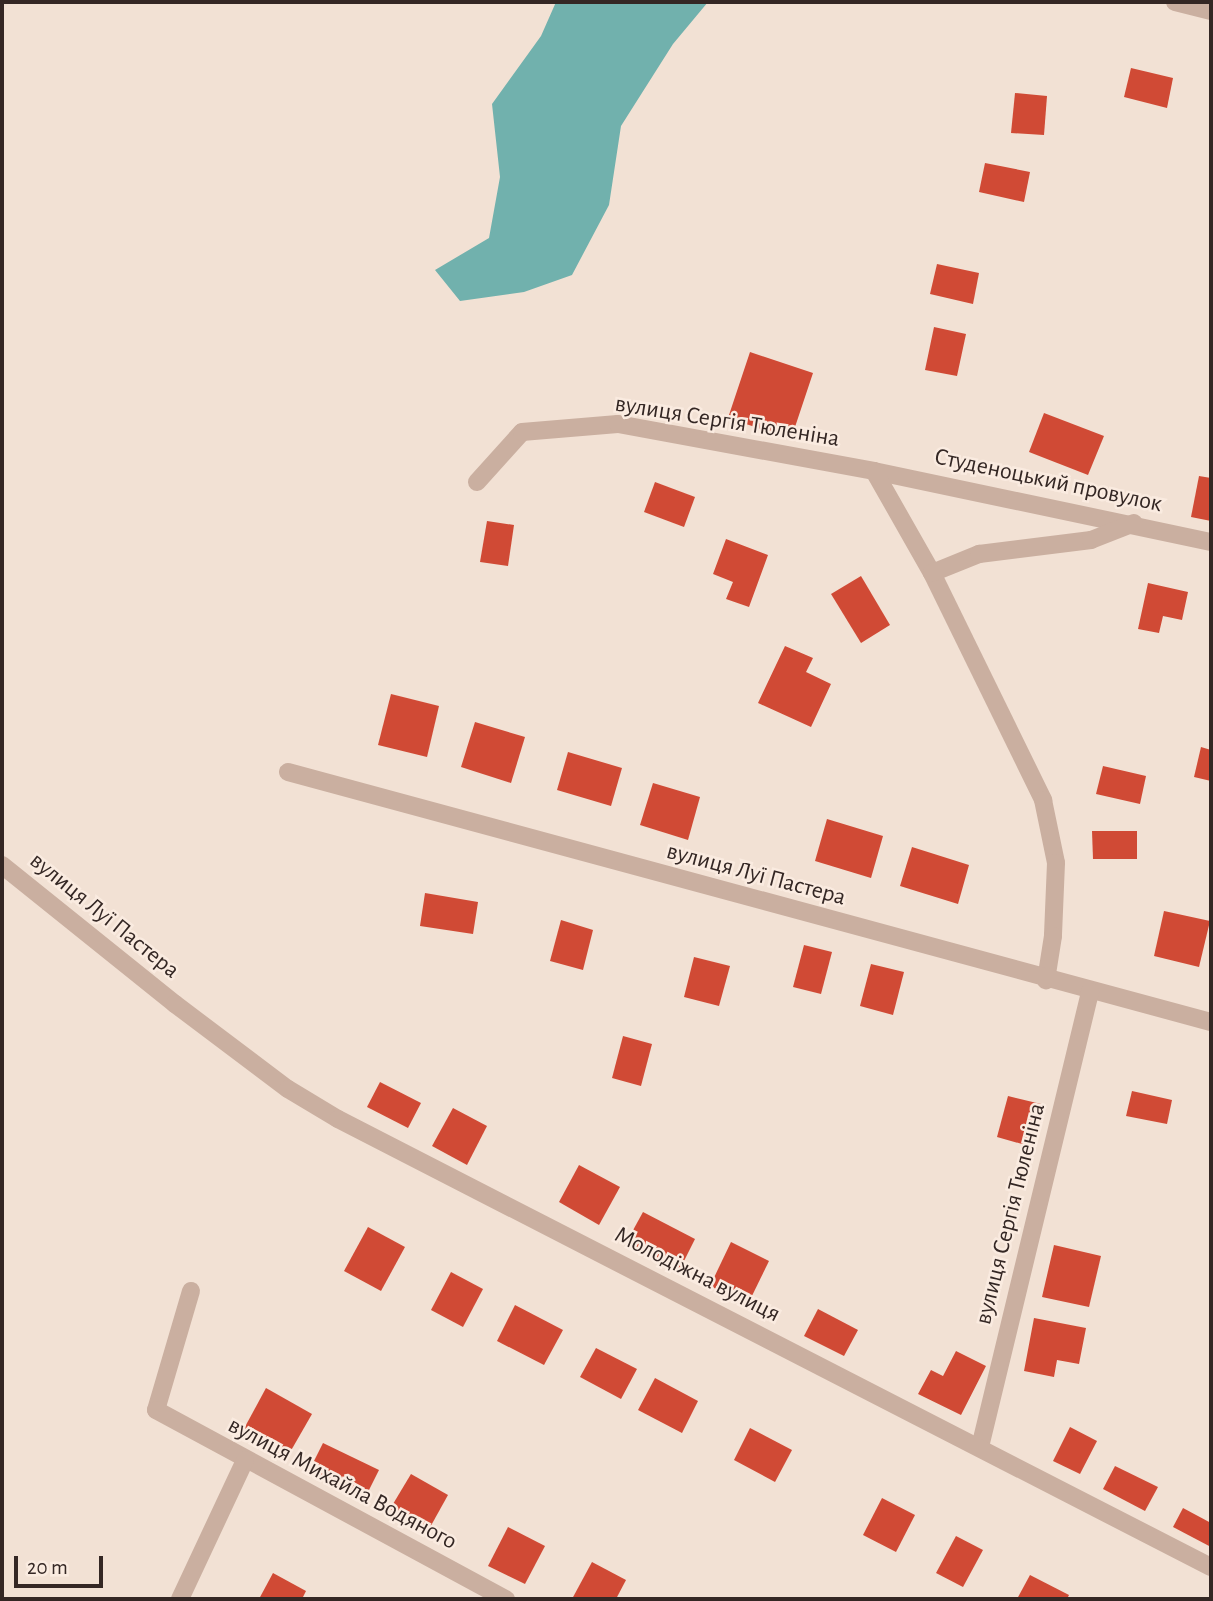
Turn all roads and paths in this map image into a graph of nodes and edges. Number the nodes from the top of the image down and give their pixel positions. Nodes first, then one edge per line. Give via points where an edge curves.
1 (1175, 2) edge
2 (1211, 11) edge
3 (874, 471) junction
4 (477, 482) dead end
5 (1135, 523) junction
6 (1211, 542) edge
7 (932, 573) junction
8 (288, 772) dead end
9 (2, 865) edge
10 (1046, 980) junction
11 (1090, 992) junction
12 (175, 1004) joint
13 (1211, 1022) edge
14 (191, 1291) dead end
15 (980, 1447) junction
16 (245, 1461) junction
17 (1211, 1567) edge
18 (180, 1599) edge
19 (506, 1599) edge

1 - 2 street
3 - 4 street, вулиця Сергія Тюленіна via 618,424 522,432
3 - 5 street, Студеноцький провулок
3 - 7 street
5 - 6 street, Студеноцький провулок
5 - 7 street via 1091,540 979,554
7 - 10 street via 1042,800 1056,863
8 - 10 street, вулиця Луї Пастера
9 - 12 street, вулиця Луї Пастера
10 - 11 street, вулиця Луї Пастера
11 - 13 street, вулиця Луї Пастера
11 - 15 street, вулиця Сергія Тюленіна
12 - 15 street, Молодіжна вулиця via 288,1090 338,1119
14 - 16 street, вулиця Михайла Водяного via 156,1410
15 - 17 street, Молодіжна вулиця
16 - 18 street
16 - 19 street, вулиця Михайла Водяного

